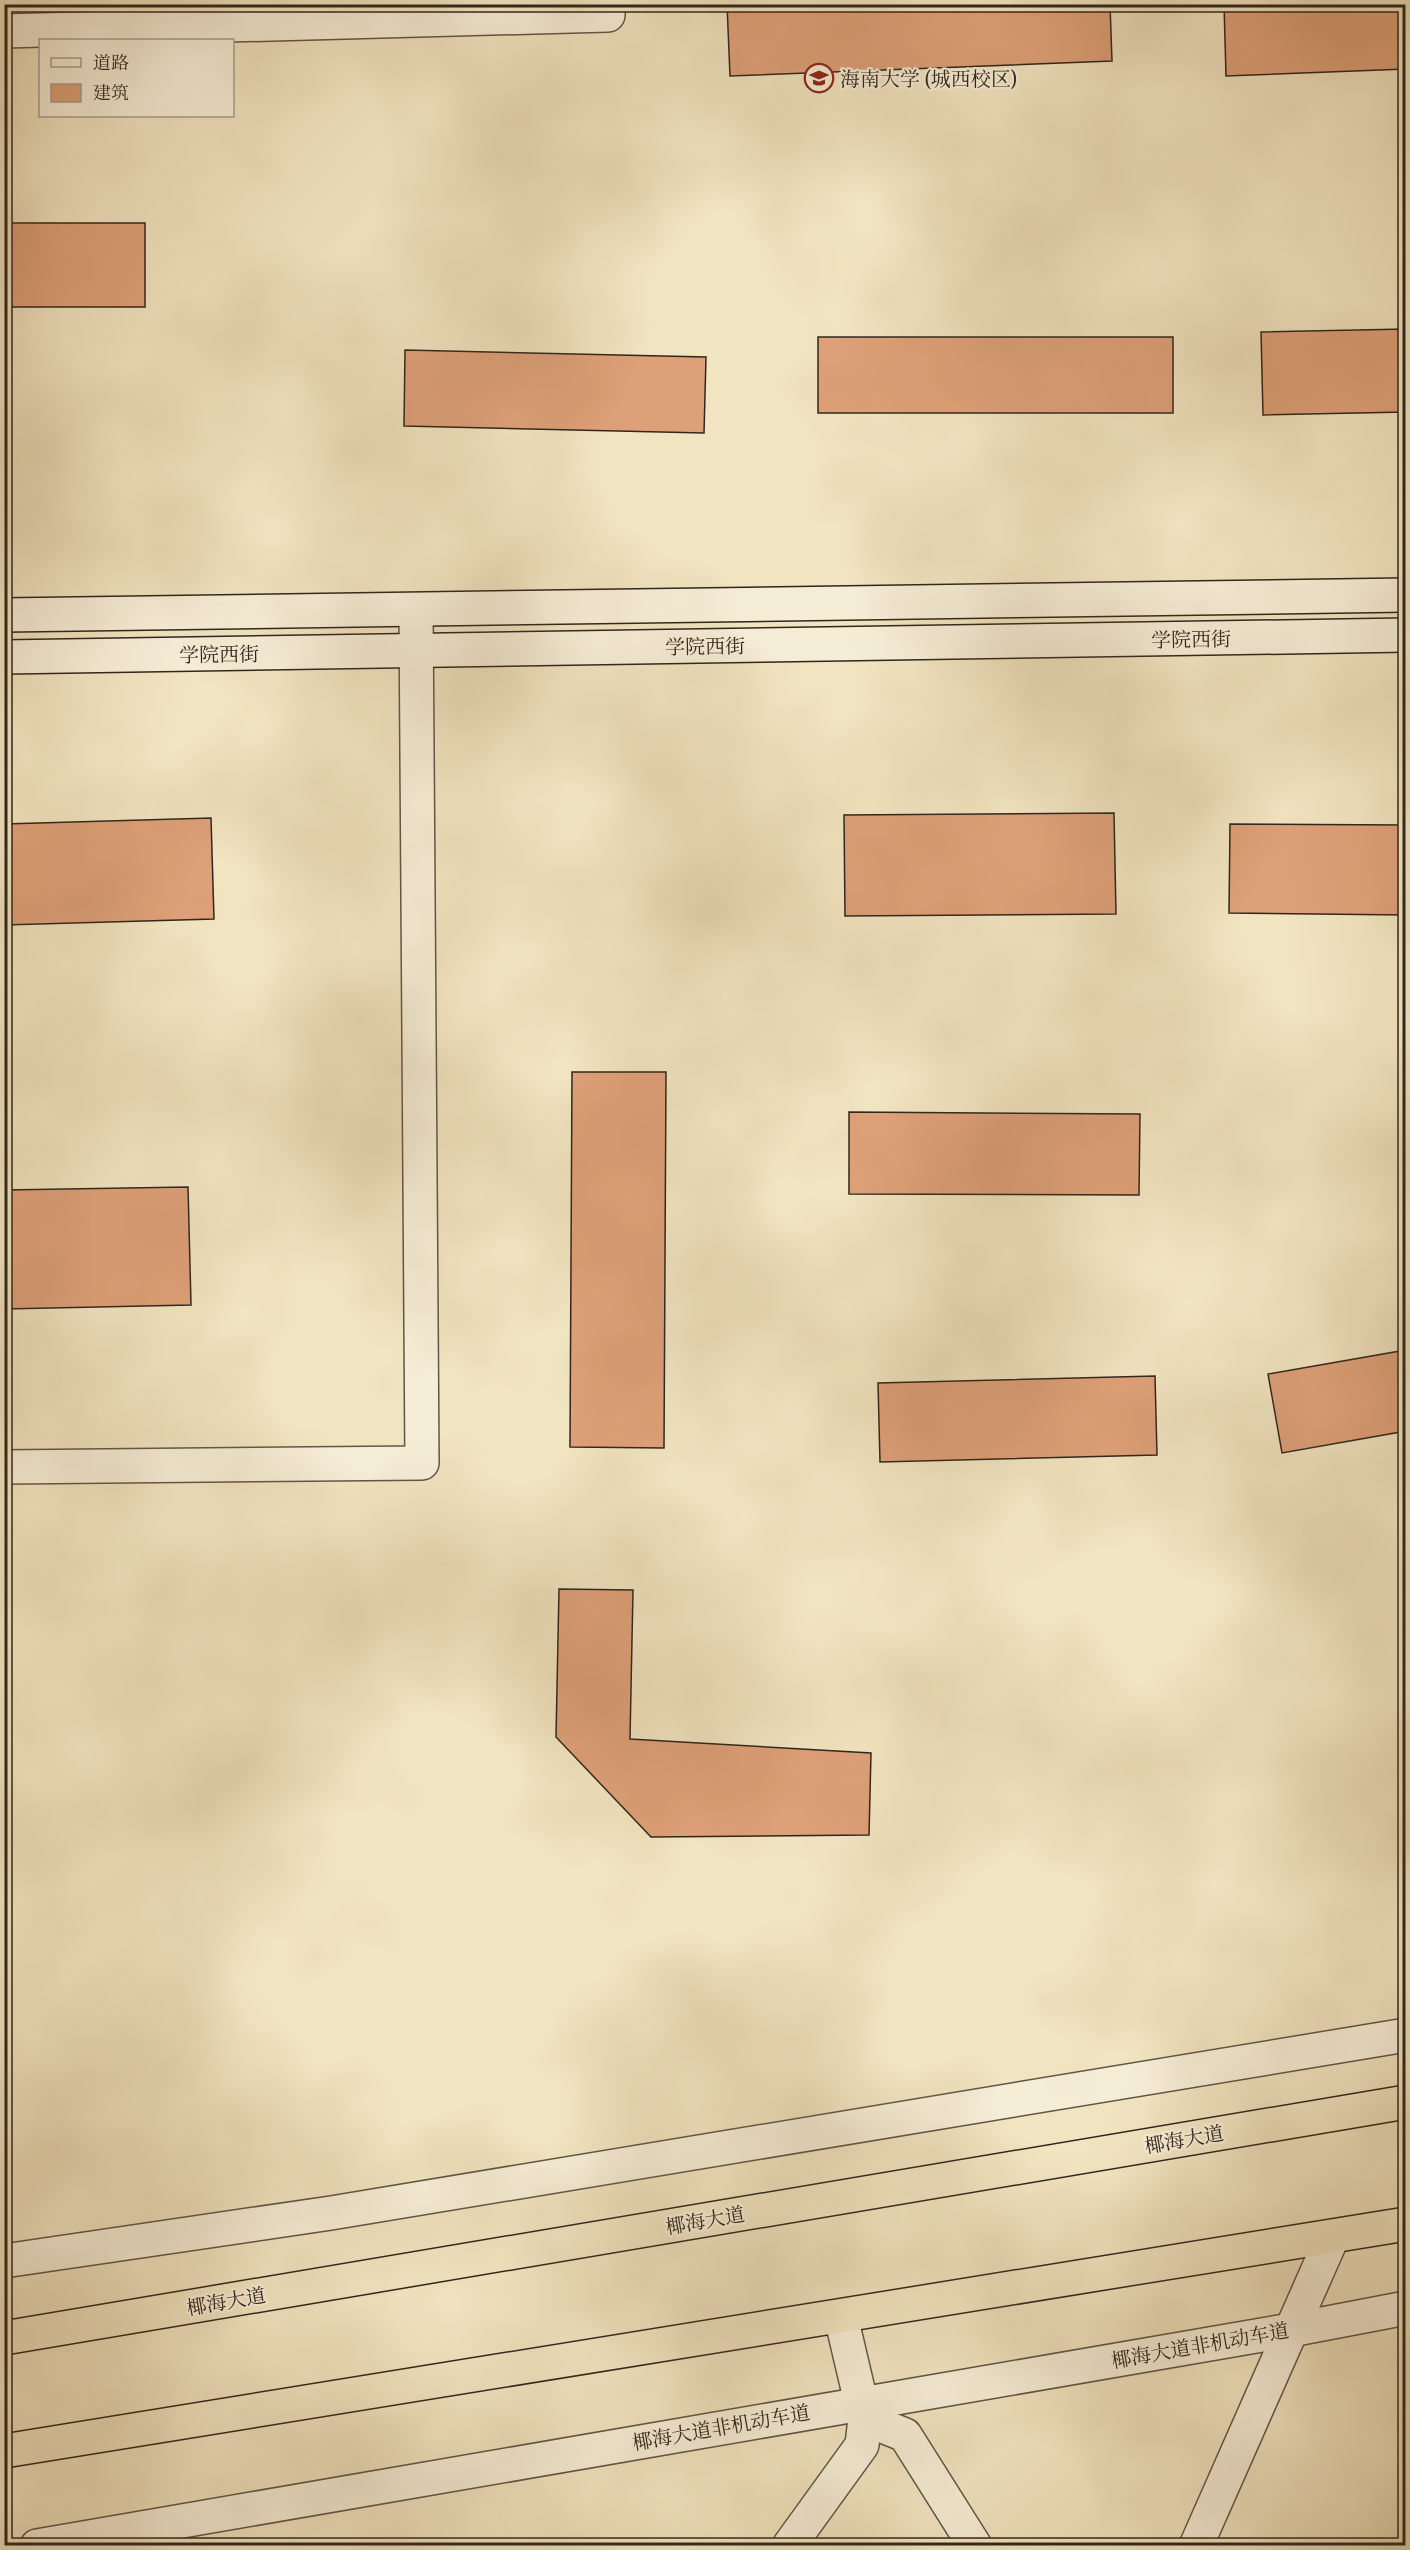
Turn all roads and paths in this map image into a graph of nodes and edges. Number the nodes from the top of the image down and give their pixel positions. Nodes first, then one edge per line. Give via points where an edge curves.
1 (608, 4) edge
2 (4, 31) edge
3 (1406, 595) edge
4 (416, 610) junction
5 (4, 615) edge
6 (1406, 635) edge
7 (417, 651) junction
8 (4, 657) edge
9 (4, 1467) edge
10 (1406, 2035) edge
11 (1406, 2102) edge
12 (1406, 2224) edge
13 (1332, 2238) junction
14 (4, 2261) edge
15 (1406, 2308) edge
16 (841, 2317) junction
17 (1291, 2330) junction
18 (4, 2338) edge
19 (863, 2411) junction
20 (4, 2451) edge
21 (37, 2546) edge
22 (789, 2546) edge
23 (975, 2546) edge
24 (1196, 2546) edge

1 - 2 street via 608,15
3 - 4 street, 学院西街
4 - 5 street, 学院西街
4 - 7 street
6 - 7 street, 学院西街
7 - 8 street, 学院西街
7 - 9 street via 422,1463
10 - 14 street via 331,2213
11 - 18 highway, 椰海大道
12 - 13 highway
13 - 16 highway
13 - 17 street
15 - 17 street, 椰海大道非机动车道
16 - 19 street
16 - 20 highway
17 - 19 street, 椰海大道非机动车道
17 - 24 street
19 - 21 street, 椰海大道非机动车道
19 - 22 street via 862,2445
19 - 23 street via 905,2435

